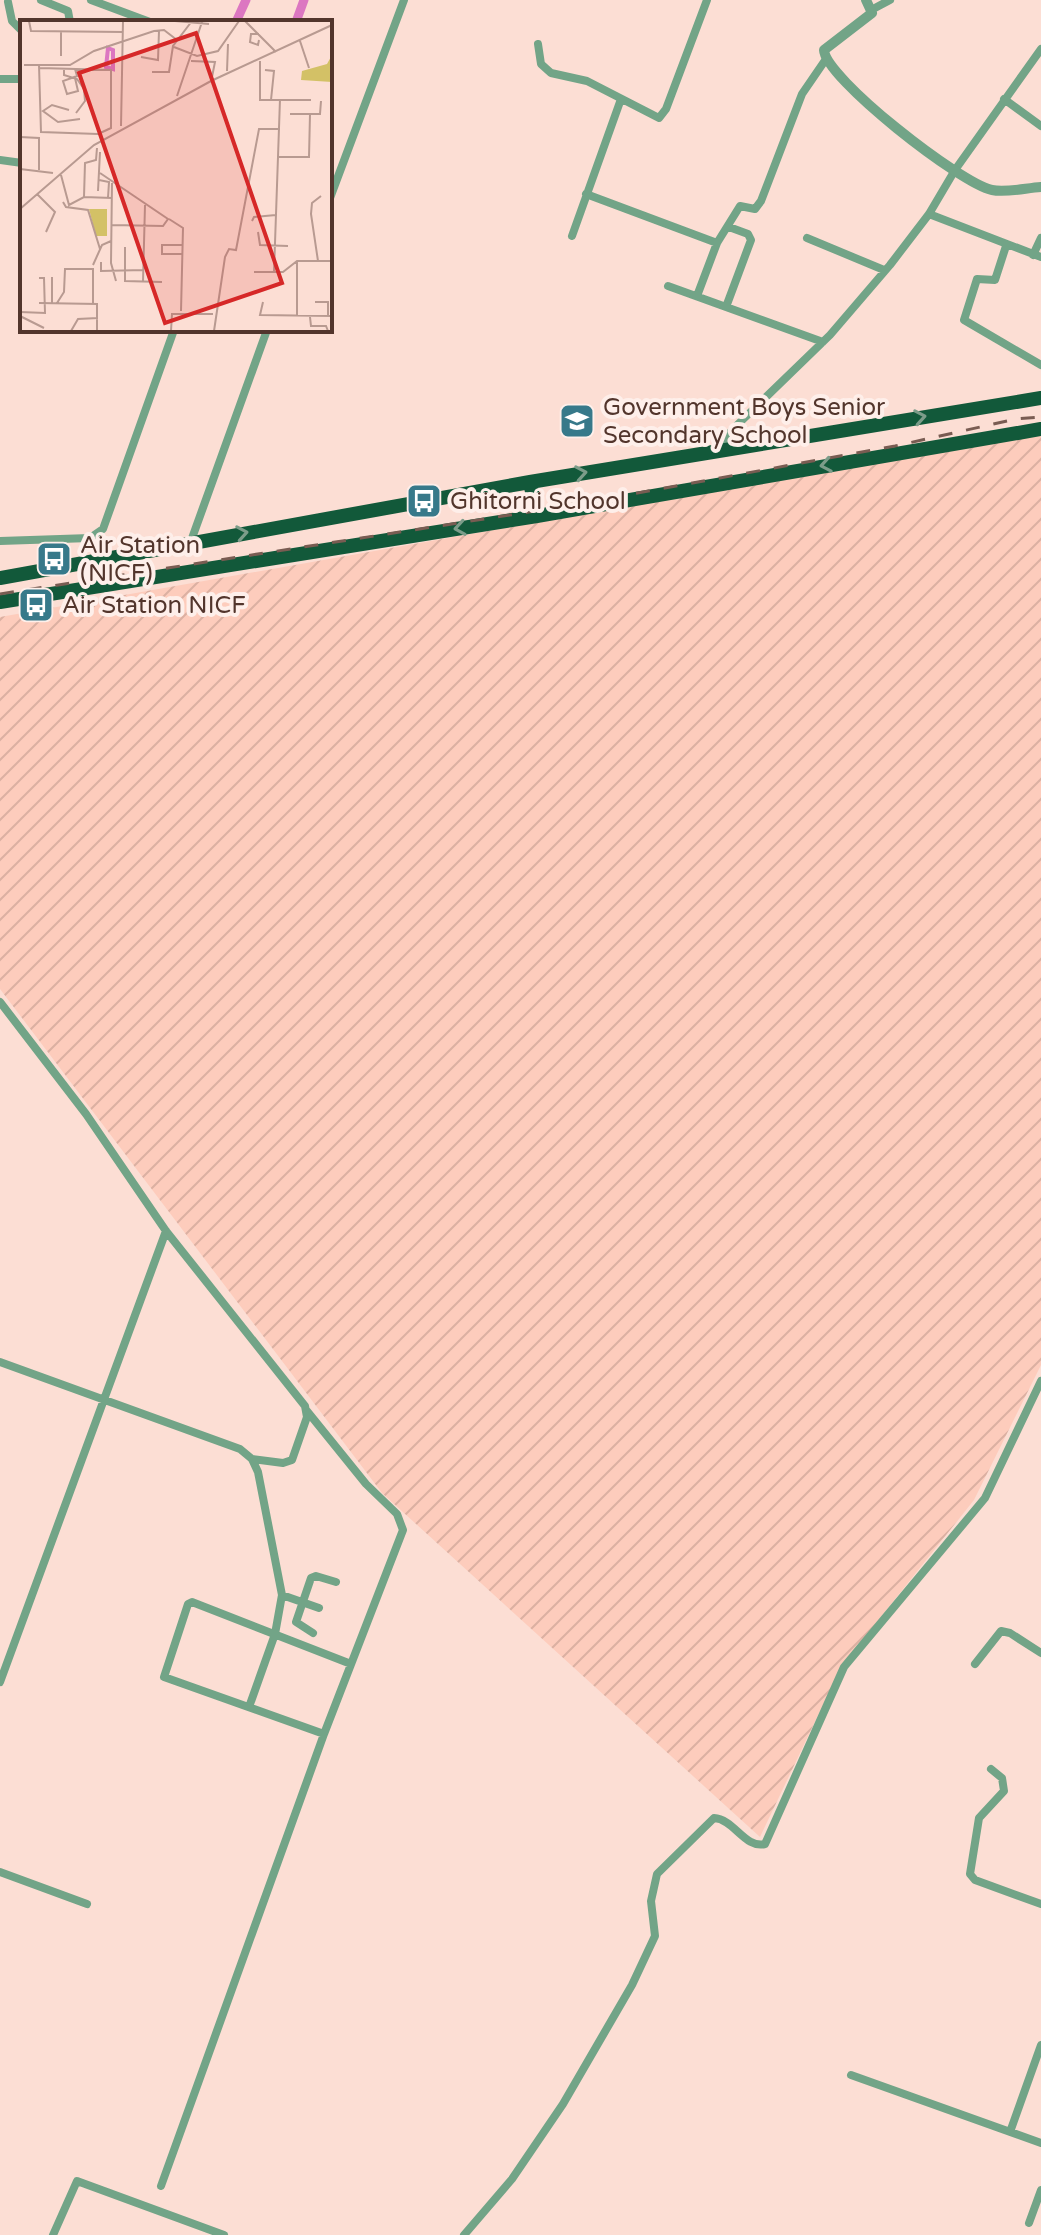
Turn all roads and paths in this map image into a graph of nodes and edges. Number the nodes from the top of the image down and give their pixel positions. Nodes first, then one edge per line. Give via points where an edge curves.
1 (41, 0) edge
2 (91, 0) edge
3 (404, 0) edge
4 (707, 0) edge
5 (890, 0) edge
6 (7, 1) edge
7 (870, 5) edge
8 (70, 20) edge
9 (145, 20) edge
10 (20, 29) edge
11 (538, 44) dead end
12 (1041, 49) edge
13 (826, 59) junction
14 (621, 99) junction
15 (1004, 99) junction
16 (1041, 126) edge
17 (0, 160) edge
18 (20, 163) edge
19 (955, 170) junction
20 (1041, 187) edge
21 (332, 193) edge
22 (586, 194) junction
23 (929, 214) junction
24 (729, 227) junction
25 (572, 236) dead end
26 (807, 238) dead end
27 (1041, 238) edge
28 (717, 243) junction
29 (1006, 246) junction
30 (1037, 256) edge
31 (884, 270) junction
32 (668, 286) dead end
33 (697, 296) junction
34 (726, 307) junction
35 (173, 332) edge
36 (266, 332) edge
37 (823, 342) junction
38 (1041, 365) edge
39 (1041, 398) edge
40 (1041, 429) edge
41 (716, 452) junction
42 (530, 482) junction
43 (537, 516) junction
44 (0, 541) edge
45 (191, 541) junction
46 (0, 578) edge
47 (0, 602) edge
48 (0, 1002) edge
49 (166, 1231) junction
50 (0, 1362) edge
51 (1041, 1381) edge
52 (101, 1400) junction
53 (307, 1411) junction
54 (252, 1459) junction
55 (336, 1582) dead end
56 (282, 1595) junction
57 (303, 1602) junction
58 (319, 1608) dead end
59 (313, 1633) dead end
60 (275, 1634) junction
61 (1041, 1653) edge
62 (351, 1664) junction
63 (975, 1664) dead end
64 (0, 1682) edge
65 (249, 1707) junction
66 (324, 1734) junction
67 (991, 1769) dead end
68 (0, 1872) edge
69 (87, 1904) dead end
70 (1041, 1904) edge
71 (1041, 2045) edge
72 (851, 2075) dead end
73 (1010, 2132) junction
74 (1041, 2143) edge
75 (161, 2186) dead end
76 (1041, 2190) edge
77 (1029, 2223) dead end
78 (53, 2235) edge
79 (224, 2235) edge
80 (464, 2235) edge

1 - 8 street via 68,11
2 - 9 street
3 - 21 street
4 - 14 street via 664,115 653,116
5 - 7 street
6 - 10 street
7 - 13 street via 825,48
11 - 14 street via 541,64 551,73 587,81
12 - 15 street
13 - 19 street via 898,131
13 - 24 street via 802,94 759,204 755,209 740,206
14 - 22 street
15 - 16 street
15 - 19 street
17 - 18 street
19 - 20 street via 992,190
19 - 23 street
22 - 25 street
22 - 28 street
23 - 29 street
23 - 31 street
24 - 28 street
24 - 34 street via 751,240
26 - 31 street
27 - 30 street
28 - 33 street
29 - 30 street
29 - 38 street via 995,280 977,279 964,320
31 - 37 street
32 - 33 street
33 - 34 street
34 - 37 street
35 - 44 street via 103,529 90,538
36 - 45 street
37 - 41 street
41 -> 39 highway
40 -> 43 highway
42 -> 41 highway
42 - 43 highway
45 -> 42 highway
43 -> 47 highway
45 - 46 highway
48 - 49 street
49 - 52 street
49 - 53 street
50 - 52 street
51 - 80 street via 985,1498 844,1667 765,1844 751,1842 727,1821 714,1818 657,1874 651,1901 655,1936 632,1985 563,2104 512,2179
52 - 54 street via 240,1449
52 - 64 street
53 - 54 street via 289,1462
53 - 62 street via 403,1524
54 - 56 street
55 - 57 street via 312,1577
56 - 57 street
56 - 60 street
57 - 58 street
57 - 59 street via 296,1622
60 - 62 street
60 - 65 street
60 - 65 street via 192,1602 174,1645 164,1677
61 - 63 street via 1001,1631
62 - 66 street
65 - 66 street
66 - 75 street
67 - 70 street via 1002,1778 1004,1791 979,1818 970,1874
68 - 69 street
71 - 73 street
72 - 73 street
73 - 74 street
76 - 77 street
78 - 79 street via 77,2181

